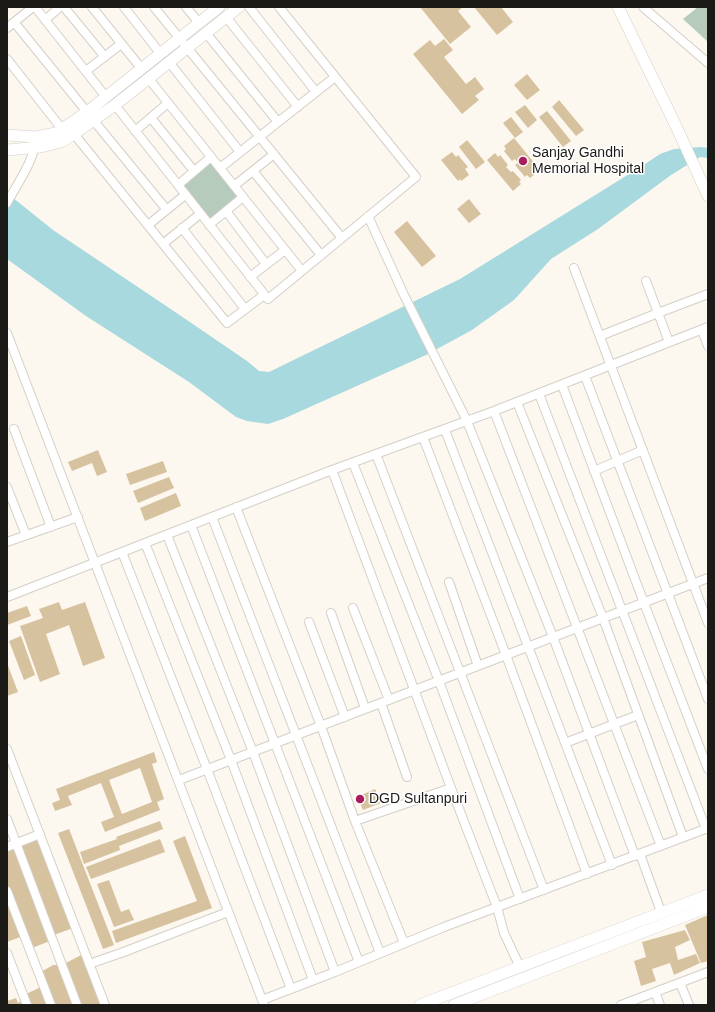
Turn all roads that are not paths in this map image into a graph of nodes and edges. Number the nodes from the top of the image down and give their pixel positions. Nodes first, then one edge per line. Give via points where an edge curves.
1 (34, 7) edge
2 (60, 7) edge
3 (64, 7) edge
4 (92, 7) edge
5 (124, 7) edge
6 (154, 7) edge
7 (186, 7) edge
8 (218, 7) edge
9 (239, 7) edge
10 (249, 7) edge
11 (279, 7) edge
12 (618, 7) edge
13 (643, 7) edge
14 (226, 17) junction
15 (45, 20) junction
16 (14, 22) junction
17 (199, 23) junction
18 (7, 28) edge
19 (206, 33) junction
20 (179, 38) junction
21 (121, 44) junction
22 (188, 48) junction
23 (160, 53) junction
24 (105, 56) junction
25 (7, 59) edge
26 (169, 62) junction
27 (708, 63) edge
28 (141, 68) junction
29 (86, 71) junction
30 (335, 77) junction
31 (149, 79) junction
32 (316, 92) junction
33 (106, 96) junction
34 (168, 104) junction
35 (115, 105) junction
36 (298, 107) junction
37 (91, 116) junction
38 (152, 118) junction
39 (278, 122) junction
40 (62, 129) junction
41 (135, 131) junction
42 (74, 134) junction
43 (7, 135) edge
44 (260, 137) junction
45 (35, 142) junction
46 (7, 150) edge
47 (240, 152) junction
48 (274, 154) junction
49 (211, 157) junction
50 (220, 168) junction
51 (194, 171) junction
52 (253, 171) junction
53 (178, 185) junction
54 (234, 186) junction
55 (185, 195) junction
56 (708, 196) edge
57 (243, 197) junction
58 (7, 204) edge
59 (167, 210) junction
60 (226, 211) junction
61 (200, 214) junction
62 (368, 216) junction
63 (148, 225) junction
64 (209, 225) junction
65 (182, 228) junction
66 (342, 238) junction
67 (163, 244) junction
68 (285, 250) junction
69 (321, 255) junction
70 (266, 264) junction
71 (574, 268) dead end
72 (302, 271) junction
73 (250, 277) junction
74 (646, 281) dead end
75 (264, 294) junction
76 (708, 294) edge
77 (245, 309) junction
78 (658, 313) junction
79 (705, 328) edge
80 (7, 333) edge
81 (600, 336) junction
82 (669, 342) junction
83 (708, 346) edge
84 (611, 365) junction
85 (585, 376) junction
86 (562, 384) junction
87 (539, 394) junction
88 (517, 402) junction
89 (494, 411) junction
90 (467, 421) junction
91 (14, 429) dead end
92 (444, 430) junction
93 (424, 437) junction
94 (643, 450) junction
95 (376, 454) junction
96 (617, 461) junction
97 (353, 462) junction
98 (332, 470) junction
99 (594, 471) junction
100 (7, 487) edge
101 (236, 507) junction
102 (78, 517) junction
103 (212, 517) junction
104 (191, 525) junction
105 (51, 527) junction
106 (167, 534) junction
107 (26, 535) junction
108 (7, 542) edge
109 (145, 543) junction
110 (122, 552) junction
111 (95, 563) junction
112 (708, 578) edge
113 (449, 582) dead end
114 (693, 584) junction
115 (668, 594) junction
116 (7, 597) edge
117 (644, 603) junction
118 (353, 608) dead end
119 (623, 611) junction
120 (331, 613) dead end
121 (603, 618) junction
122 (309, 622) dead end
123 (708, 623) edge
124 (578, 628) junction
125 (553, 637) junction
126 (528, 647) junction
127 (506, 655) junction
128 (478, 666) junction
129 (461, 672) junction
130 (439, 681) junction
131 (414, 690) junction
132 (708, 699) edge
133 (389, 700) junction
134 (381, 703) junction
135 (365, 708) junction
136 (638, 715) junction
137 (345, 717) junction
138 (615, 724) junction
139 (321, 726) junction
140 (589, 733) junction
141 (297, 735) junction
142 (276, 743) junction
143 (565, 743) junction
144 (7, 748) edge
145 (253, 752) junction
146 (231, 760) junction
147 (208, 769) junction
148 (708, 769) edge
149 (407, 777) dead end
150 (179, 780) junction
151 (451, 788) junction
152 (7, 819) edge
153 (355, 821) junction
154 (707, 828) edge
155 (40, 834) junction
156 (684, 837) junction
157 (16, 843) junction
158 (661, 846) junction
159 (7, 847) edge
160 (638, 855) junction
161 (612, 865) junction
162 (587, 874) junction
163 (544, 890) junction
164 (7, 891) edge
165 (708, 895) edge
166 (520, 899) junction
167 (497, 907) junction
168 (708, 907) edge
169 (228, 912) junction
170 (661, 912) junction
171 (404, 943) junction
172 (7, 953) edge
173 (380, 953) junction
174 (359, 962) junction
175 (89, 964) junction
176 (520, 967) junction
177 (335, 972) junction
178 (708, 972) edge
179 (313, 980) junction
180 (680, 983) junction
181 (291, 989) junction
182 (655, 992) junction
183 (263, 1002) edge
184 (633, 1003) edge
185 (27, 1005) edge
186 (51, 1005) edge
187 (77, 1005) edge
188 (105, 1005) edge
189 (420, 1005) edge
190 (454, 1005) edge
191 (620, 1005) edge
192 (660, 1005) edge
193 (689, 1005) edge

1 - 15 street
1 - 16 street
2 - 15 street
3 - 24 street
4 - 21 street
5 - 23 street
6 - 20 street
7 - 17 street
8 - 17 street
9 - 14 street
10 - 32 street
11 - 30 street
12 - 56 street
13 - 27 street
14 - 19 street
14 - 36 street
15 - 29 street
16 - 18 street
16 - 37 street
17 - 20 street
19 - 22 street
19 - 39 street
20 - 22 street
20 - 23 street
21 - 24 street
21 - 28 street
22 - 26 street
22 - 44 street
23 - 28 street
24 - 29 street
25 - 40 street
26 - 31 street
26 - 47 street
28 - 33 street
29 - 33 street
30 - 32 street
30 - 62 street via 416,177
31 - 34 street
31 - 35 street
32 - 36 street
33 - 37 street
34 - 38 street
34 - 49 street
35 - 37 street
35 - 41 street
36 - 39 street
37 - 40 street
37 - 42 street
37 - 59 street
38 - 41 street
38 - 51 street
39 - 44 street
40 - 45 street
41 - 53 street
42 - 45 street via 61,142
42 - 63 street
43 - 45 street
44 - 47 street
44 - 48 street
45 - 46 street
45 - 58 street
47 - 50 street
48 - 52 street
48 - 66 street
49 - 50 street
49 - 51 street
50 - 54 street
51 - 53 street
52 - 54 street
52 - 69 street
53 - 55 street
54 - 57 street
55 - 59 street
55 - 61 street
57 - 60 street
57 - 68 street
59 - 63 street
60 - 64 street
60 - 70 street
61 - 64 street
61 - 65 street
62 - 66 street
62 - 90 street
63 - 67 street
64 - 73 street
65 - 67 street
65 - 77 street
66 - 69 street
67 - 77 street via 228,323
68 - 70 street
68 - 72 street
69 - 72 street
70 - 73 street
71 - 81 street
72 - 75 street via 268,299
73 - 75 street
74 - 78 street
75 - 77 street
76 - 78 street
78 - 81 street
78 - 82 street
79 - 82 street
79 - 83 street
80 - 102 street
81 - 84 street
82 - 84 street
84 - 85 street
84 - 94 street
85 - 86 street
85 - 96 street
86 - 87 street
86 - 99 street
87 - 88 street
87 - 119 street
88 - 89 street
88 - 121 street
89 - 90 street
89 - 124 street
90 - 92 street
90 - 125 street
91 - 105 street
92 - 93 street
92 - 126 street
93 - 95 street
93 - 127 street
94 - 96 street
94 - 114 street
95 - 97 street
95 - 129 street
96 - 99 street
96 - 115 street
97 - 98 street
97 - 130 street
98 - 101 street
98 - 131 street
99 - 117 street
100 - 107 street
101 - 103 street
101 - 139 street
102 - 105 street
102 - 111 street
103 - 104 street
103 - 141 street
104 - 106 street
104 - 142 street
105 - 107 street
106 - 109 street
106 - 145 street
107 - 108 street
109 - 110 street
109 - 146 street
110 - 111 street
110 - 147 street
111 - 116 street
111 - 150 street
112 - 114 street
113 - 128 street
114 - 115 street
114 - 123 street
115 - 117 street
115 - 132 street
117 - 119 street
117 - 148 street
118 - 133 street
119 - 121 street
119 - 154 street
120 - 135 street
121 - 124 street
121 - 136 street
122 - 137 street
124 - 125 street
124 - 138 street
125 - 126 street
125 - 140 street
126 - 127 street
126 - 143 street
127 - 128 street
127 - 162 street
128 - 129 street
129 - 130 street
129 - 163 street
130 - 131 street
130 - 166 street
131 - 133 street
131 - 151 street
133 - 134 street
134 - 135 street
134 - 149 street
135 - 137 street
136 - 138 street
136 - 156 street
137 - 139 street
138 - 140 street
138 - 158 street
139 - 141 street
139 - 153 street
140 - 143 street
140 - 160 street
141 - 142 street
141 - 173 street
142 - 145 street
142 - 174 street
143 - 161 street
144 - 155 street
145 - 146 street
145 - 177 street
146 - 147 street
146 - 179 street
147 - 150 street
147 - 181 street
150 - 169 street
151 - 153 street
151 - 167 street
152 - 157 street
153 - 171 street
154 - 156 street
155 - 157 street
155 - 175 street
156 - 158 street
157 - 159 street
157 - 187 street
158 - 160 street
160 - 161 street
160 - 170 street
161 - 162 street
162 - 163 street
163 - 166 street
164 - 186 street
165 - 170 street
166 - 167 street
167 - 171 street
167 - 176 street via 504,933
168 - 190 street
169 - 175 street
169 - 183 street
170 - 176 street
171 - 173 street
172 - 185 street
173 - 174 street
174 - 177 street
175 - 188 street
176 - 189 street
177 - 179 street
178 - 180 street
179 - 181 street
180 - 182 street
180 - 193 street
181 - 183 street
182 - 184 street
182 - 192 street
184 - 191 street

